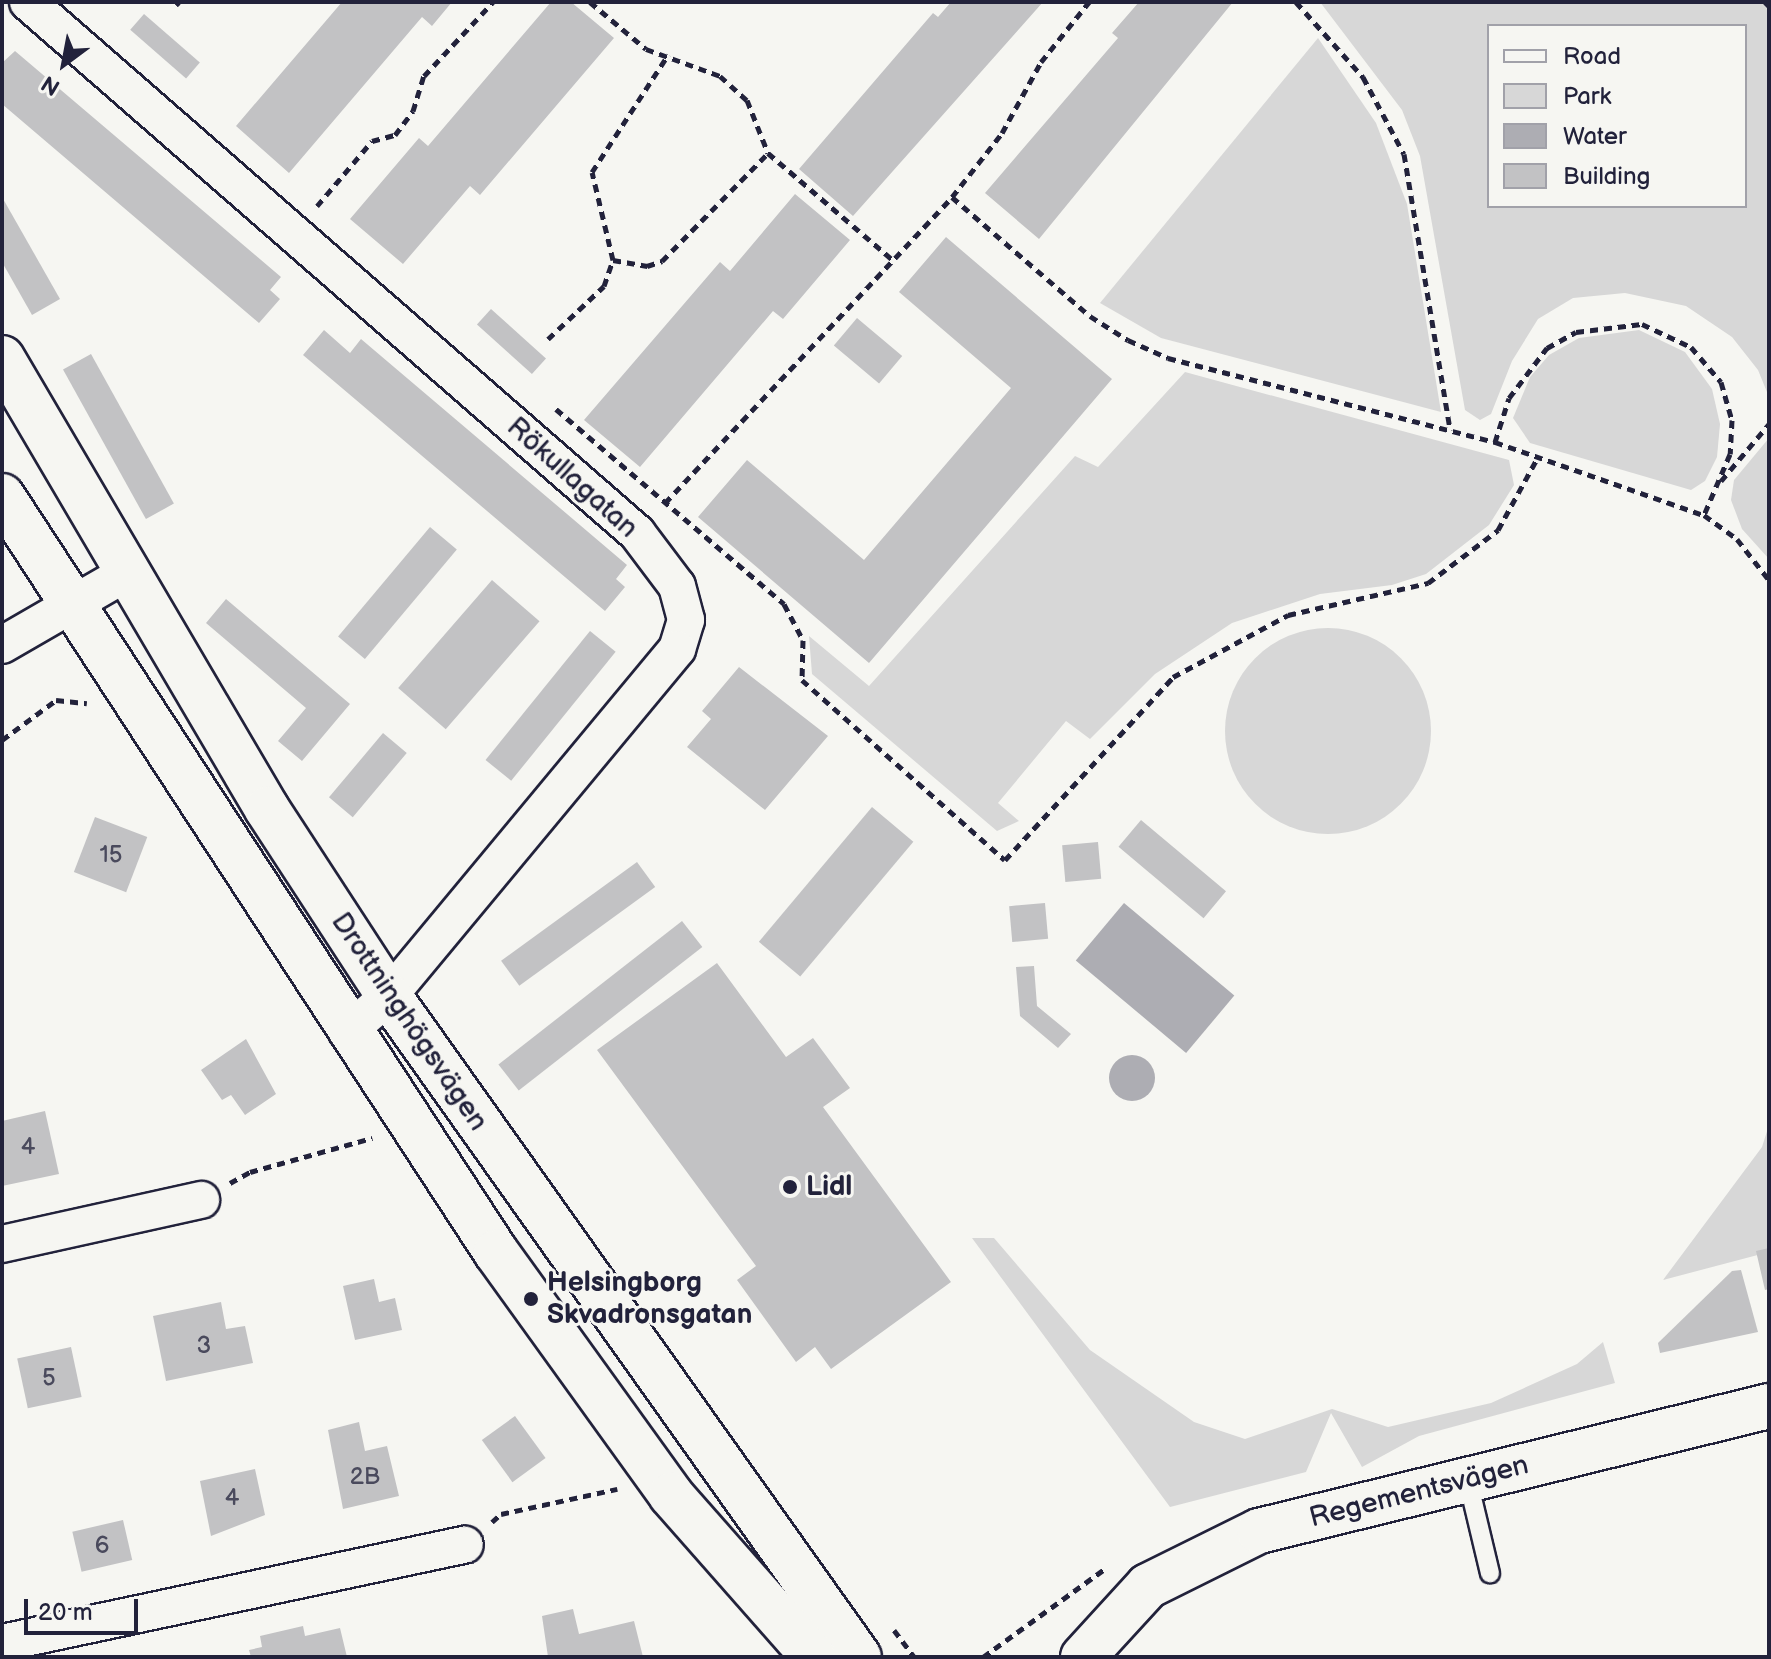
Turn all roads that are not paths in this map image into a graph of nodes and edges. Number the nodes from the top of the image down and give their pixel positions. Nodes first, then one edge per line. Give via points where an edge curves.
1 (28, 2) edge
2 (2, 358) edge
3 (2, 496) edge
4 (130, 571) junction
5 (67, 603) junction
6 (2, 645) edge
7 (389, 996) junction
8 (347, 1032) junction
9 (201, 1200) road end
10 (2, 1244) edge
11 (1769, 1406) edge
12 (1468, 1481) junction
13 (465, 1545) road end
14 (1490, 1573) dead end
15 (2, 1643) edge
16 (1092, 1651) edge
17 (814, 1657) edge
18 (859, 1657) edge

1 - 7 street, Rökullagatan via 637,533 677,586 686,620 677,649
2 - 4 street, Drottninghögsvägen
3 - 5 street, Drottninghögsvägen
4 - 5 street
4 - 7 street, Drottninghögsvägen via 267,809
5 - 6 street
5 - 8 street, Drottninghögsvägen
7 - 8 street, Rökullagatan
7 - 18 street, Drottninghögsvägen
8 - 17 street, Drottninghögsvägen via 671,1495
9 - 10 street
11 - 12 street, Regementsvägen
12 - 14 lane
12 - 16 street, Regementsvägen via 1235,1541 1148,1586
13 - 15 street

